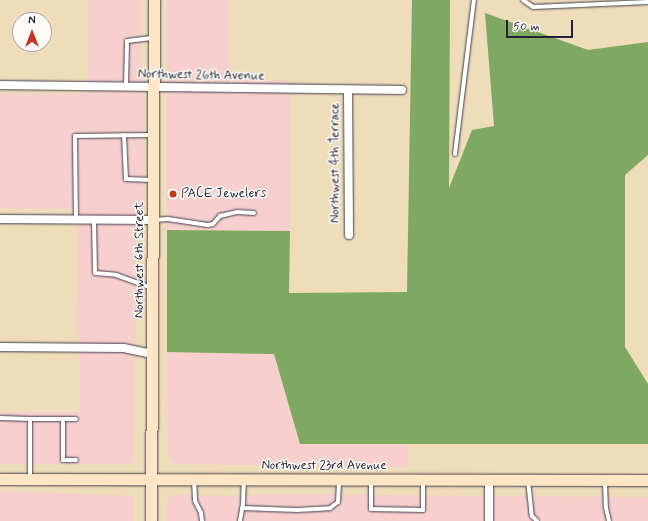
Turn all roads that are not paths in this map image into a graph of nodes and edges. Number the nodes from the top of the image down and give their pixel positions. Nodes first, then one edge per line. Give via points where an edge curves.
1 (154, 0) edge
2 (474, 0) edge
3 (523, 0) edge
4 (648, 2) edge
5 (154, 38) junction
6 (0, 85) edge
7 (126, 86) junction
8 (154, 87) junction
9 (348, 90) junction
10 (402, 90) dead end
11 (124, 135) junction
12 (154, 135) junction
13 (455, 154) dead end
14 (154, 180) junction
15 (254, 213) dead end
16 (0, 219) edge
17 (76, 219) junction
18 (94, 219) junction
19 (154, 220) junction
20 (349, 235) dead end
21 (154, 289) junction
22 (0, 347) edge
23 (153, 354) junction
24 (0, 418) edge
25 (30, 419) junction
26 (63, 419) junction
27 (76, 419) dead end
28 (76, 460) dead end
29 (0, 479) edge
30 (30, 479) junction
31 (151, 480) junction
32 (194, 480) junction
33 (244, 480) junction
34 (339, 480) junction
35 (371, 480) junction
36 (423, 480) junction
37 (489, 480) junction
38 (528, 480) junction
39 (605, 480) junction
40 (648, 480) edge
41 (242, 508) junction
42 (151, 521) edge
43 (202, 521) edge
44 (240, 521) edge
45 (489, 521) edge
46 (537, 521) edge
47 (609, 521) edge

1 - 5 main road, Northwest 6th Street
2 - 13 lane
3 - 4 lane via 533,7
5 - 7 lane via 127,41
5 - 8 main road, Northwest 6th Street
6 - 7 street, Northwest 26th Avenue
7 - 8 street, Northwest 26th Avenue
8 - 9 street, Northwest 26th Avenue
8 - 12 main road, Northwest 6th Street
9 - 10 street, Northwest 26th Avenue
9 - 20 street, Northwest 4th Terrace
11 - 12 lane
11 - 14 lane via 126,179
11 - 17 lane via 76,136
12 - 14 main road, Northwest 6th Street
14 - 19 main road, Northwest 6th Street
15 - 19 lane via 237,212 220,216 213,224 208,225 168,219
16 - 17 street
17 - 18 street
18 - 19 street
18 - 21 lane via 95,273 116,275
19 - 21 main road, Northwest 6th Street
21 - 23 main road, Northwest 6th Street
22 - 23 street via 124,348
23 - 31 main road, Northwest 6th Street
24 - 25 lane
25 - 26 lane
25 - 30 lane
26 - 27 lane
26 - 28 lane via 63,460
29 - 30 main road, Northwest 23rd Avenue
30 - 31 main road, Northwest 23rd Avenue
31 - 32 main road, Northwest 23rd Avenue
31 - 42 main road, Northwest 6th Street
32 - 33 main road, Northwest 23rd Avenue
32 - 43 lane via 195,501
33 - 34 main road, Northwest 23rd Avenue
33 - 41 lane
34 - 35 main road, Northwest 23rd Avenue
34 - 41 lane via 338,502 330,508
35 - 36 main road, Northwest 23rd Avenue
35 - 36 lane via 371,509 423,510
36 - 37 main road, Northwest 23rd Avenue
37 - 38 main road, Northwest 23rd Avenue
37 - 45 street
38 - 39 main road, Northwest 23rd Avenue
38 - 46 lane via 532,516
39 - 40 main road, Northwest 23rd Avenue
39 - 47 lane
41 - 44 lane

